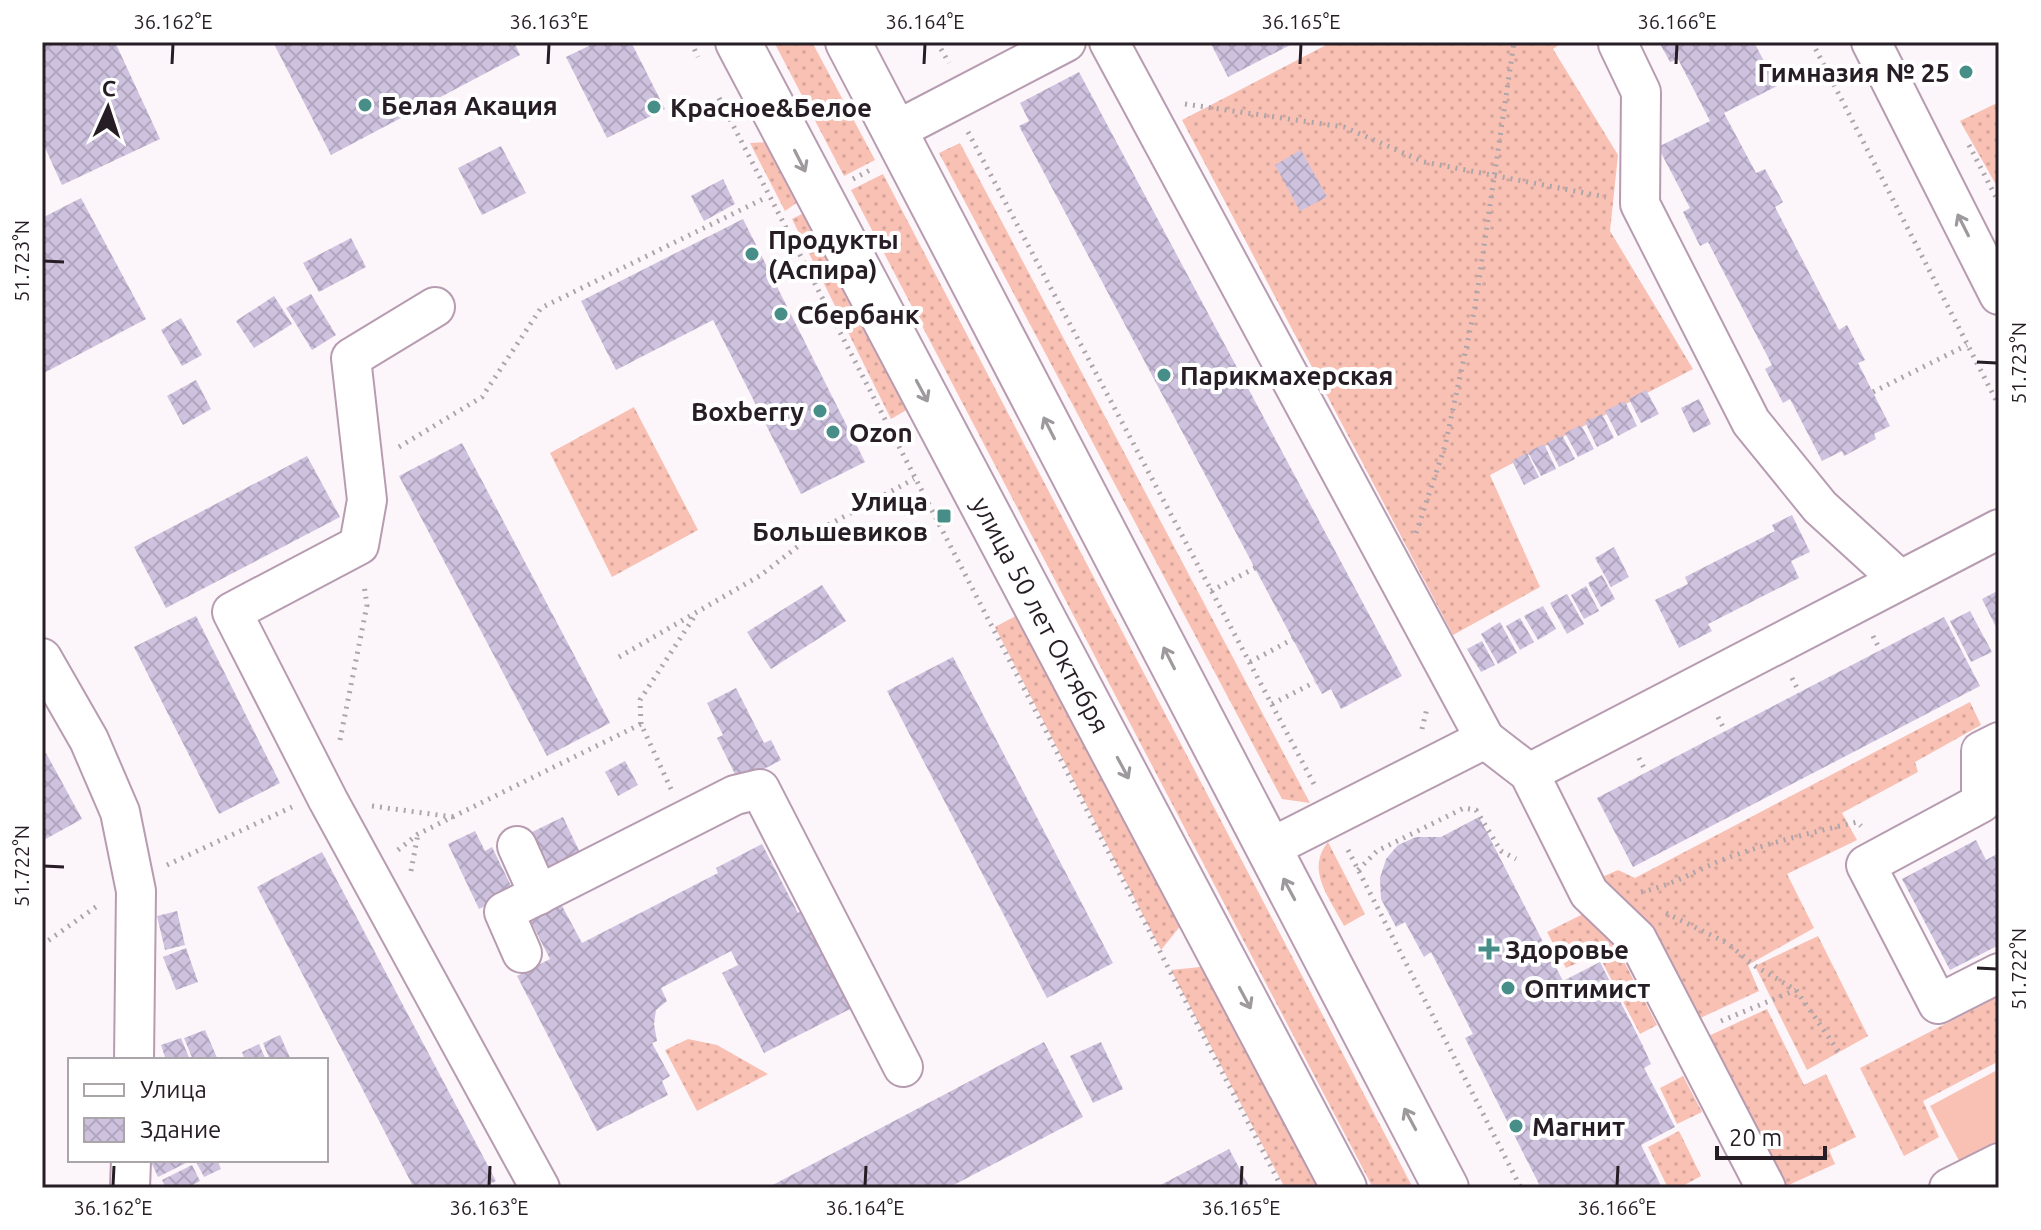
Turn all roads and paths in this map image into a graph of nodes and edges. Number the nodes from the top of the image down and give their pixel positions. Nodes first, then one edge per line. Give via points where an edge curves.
1 (691, 42) edge
2 (738, 42) edge
3 (848, 42) edge
4 (1066, 42) edge
5 (1109, 42) edge
6 (1514, 42) edge
7 (1812, 42) edge
8 (1871, 42) edge
9 (1618, 44) dead end
10 (705, 70) dead end
11 (712, 84) dead end
12 (1137, 93) junction
13 (962, 120) dead end
14 (895, 131) junction
15 (1495, 178) junction
16 (767, 197) junction
17 (1640, 204) junction
18 (1999, 295) edge
19 (435, 307) dead end
20 (1967, 345) junction
21 (1873, 392) dead end
22 (482, 397) dead end
23 (1999, 406) edge
24 (914, 479) junction
25 (1999, 529) edge
26 (1255, 568) dead end
27 (1394, 572) junction
28 (1900, 580) junction
29 (1211, 591) junction
30 (699, 611) junction
31 (1293, 639) dead end
32 (619, 657) dead end
33 (42, 658) edge
34 (1250, 662) junction
35 (1315, 682) dead end
36 (1272, 704) junction
37 (641, 724) junction
38 (1485, 739) junction
39 (1999, 742) edge
40 (1529, 773) junction
41 (328, 800) junction
42 (675, 801) dead end
43 (1331, 817) junction
44 (454, 818) junction
45 (517, 846) dead end
46 (1268, 849) junction
47 (1888, 853) junction
48 (1516, 859) dead end
49 (1358, 870) junction
50 (370, 874) junction
51 (134, 880) junction
52 (539, 895) junction
53 (1642, 901) dead end
54 (1656, 908) dead end
55 (42, 945) edge
56 (522, 953) dead end
57 (1999, 973) edge
58 (1796, 990) junction
59 (1688, 1037) junction
60 (1839, 1052) dead end
61 (134, 1058) edge
62 (903, 1067) dead end
63 (131, 1162) edge
64 (1999, 1163) edge
65 (130, 1188) edge
66 (540, 1188) edge
67 (1282, 1188) edge
68 (1344, 1188) edge
69 (1446, 1188) edge
70 (1521, 1188) edge
71 (1766, 1188) edge
72 (1949, 1188) edge

1 - 10 path
2 -> 68 main road, улица 50 лет Октября
3 - 14 main road
4 - 14 street
5 - 12 street
6 - 15 path
7 - 20 path
18 -> 8 street
9 - 17 street via 1641,92
11 - 16 path
12 - 15 path via 1344,127 1424,162
12 - 27 street
13 - 29 path
46 -> 14 main road
15 - 17 path
15 - 27 path via 1445,446 1420,526
16 - 22 path via 541,308
16 - 24 path
17 - 28 street via 1751,422 1820,507
19 - 41 street via 351,358 367,500 359,545 232,612
20 - 21 path
20 - 23 path
24 - 30 path via 819,530 761,575
24 - 67 path
25 - 28 street
26 - 29 path
27 - 38 street
28 - 40 street
29 - 34 path
30 - 32 path
30 - 37 path via 640,700
31 - 34 path
33 - 51 street via 89,740 120,812
34 - 36 path
35 - 36 path
36 - 43 path
37 - 42 path
37 - 44 path
38 - 40 street
38 - 43 street
39 - 47 street via 1981,751 1981,803
40 - 59 street via 1589,893 1637,939
41 - 44 path
41 - 50 street
41 - 51 path via 312,798
43 - 46 street
43 - 49 path
44 - 50 path via 418,834
45 - 52 street
69 -> 46 main road
47 - 53 path via 1857,822 1785,839 1660,888 1628,895
47 - 57 street via 1866,865 1938,1004
48 - 49 path via 1501,851 1476,810 1464,808 1377,851
49 - 70 path
50 - 66 street
51 - 55 path
51 - 61 street
52 - 56 street via 504,912
52 - 62 street via 735,795 760,789
54 - 58 path via 1727,943
58 - 59 path
58 - 60 path
59 - 71 street
63 - 65 street
64 - 72 street

